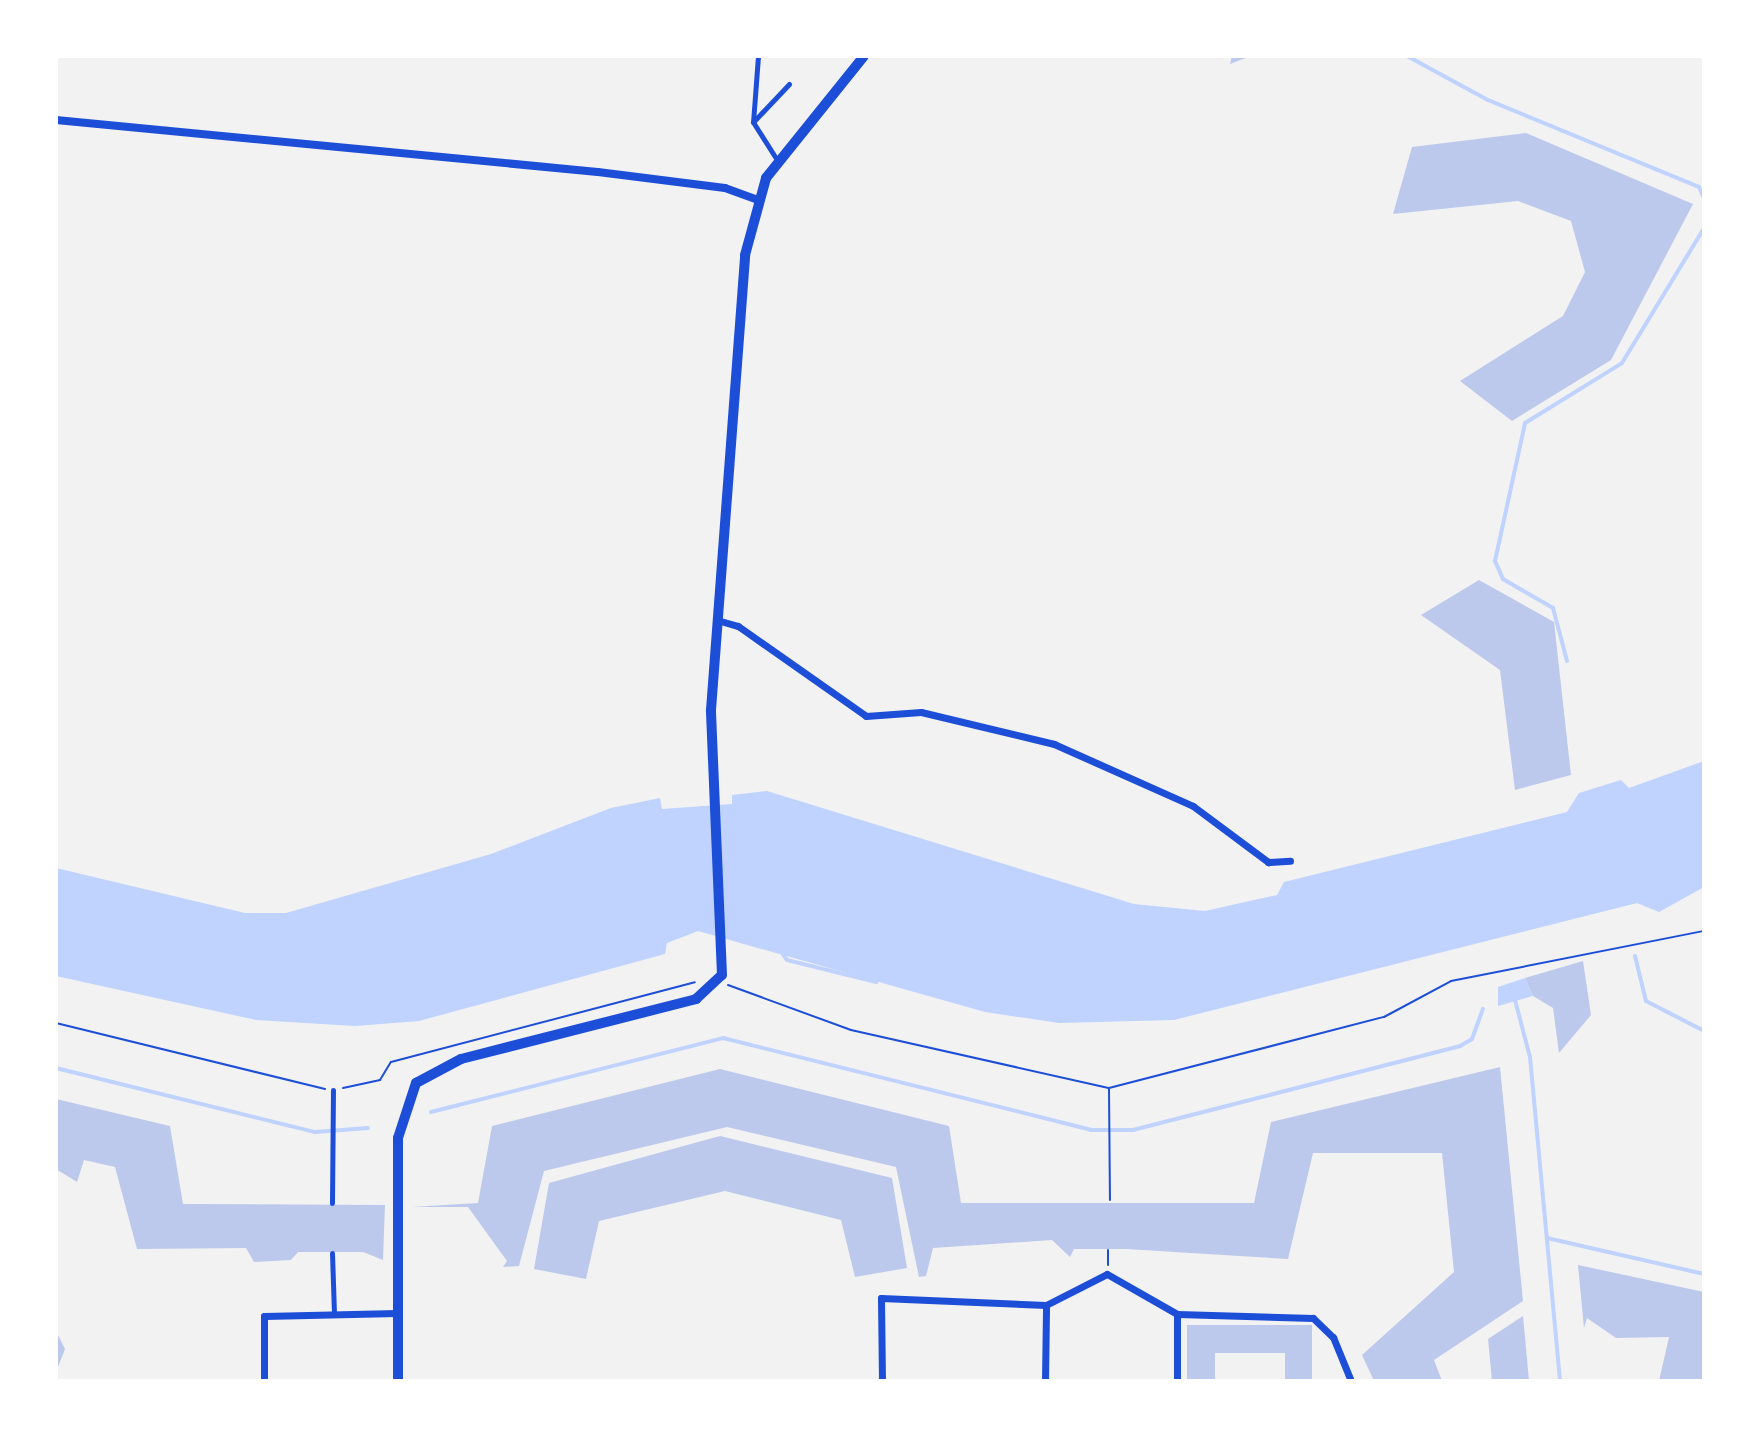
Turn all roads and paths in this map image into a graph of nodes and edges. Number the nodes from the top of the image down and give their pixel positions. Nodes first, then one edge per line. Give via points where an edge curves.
1 (758, 56) edge
2 (864, 56) edge
3 (789, 84) dead end
4 (56, 120) edge
5 (753, 122) junction
6 (777, 160) junction
7 (756, 199) junction
8 (717, 620) junction
9 (1290, 861) dead end
10 (1704, 931) edge
11 (719, 981) junction
12 (698, 982) dead end
13 (56, 1023) edge
14 (1109, 1088) junction
15 (333, 1090) junction
16 (1110, 1200) dead end
17 (332, 1203) dead end
18 (1108, 1250) dead end
19 (332, 1253) dead end
20 (1107, 1274) junction
21 (1046, 1305) junction
22 (397, 1313) junction
23 (334, 1314) junction
24 (1177, 1314) junction
25 (264, 1381) edge
26 (398, 1381) edge
27 (882, 1381) edge
28 (1045, 1381) edge
29 (1177, 1381) edge
30 (1351, 1381) edge

1 - 5 street
2 - 6 main road
3 - 5 street
4 - 7 street via 598,172 725,188
5 - 6 street
6 - 7 main road
7 - 8 main road via 745,255
8 - 9 street via 738,626 866,716 921,712 1054,744 1193,806 1268,862
8 - 11 main road via 711,789
10 - 14 path via 1451,981 1384,1017
11 - 14 path via 759,1002 851,1030
11 - 22 main road via 696,999 461,1059 416,1083 398,1138
12 - 15 path via 391,1062 380,1080
13 - 15 path
14 - 16 path
15 - 17 street
18 - 20 path
19 - 23 street
20 - 21 street
20 - 24 street
21 - 27 street via 881,1298
21 - 28 street
22 - 23 street
22 - 26 main road
23 - 25 street via 264,1316
24 - 29 street
24 - 30 street via 1313,1318 1333,1337

